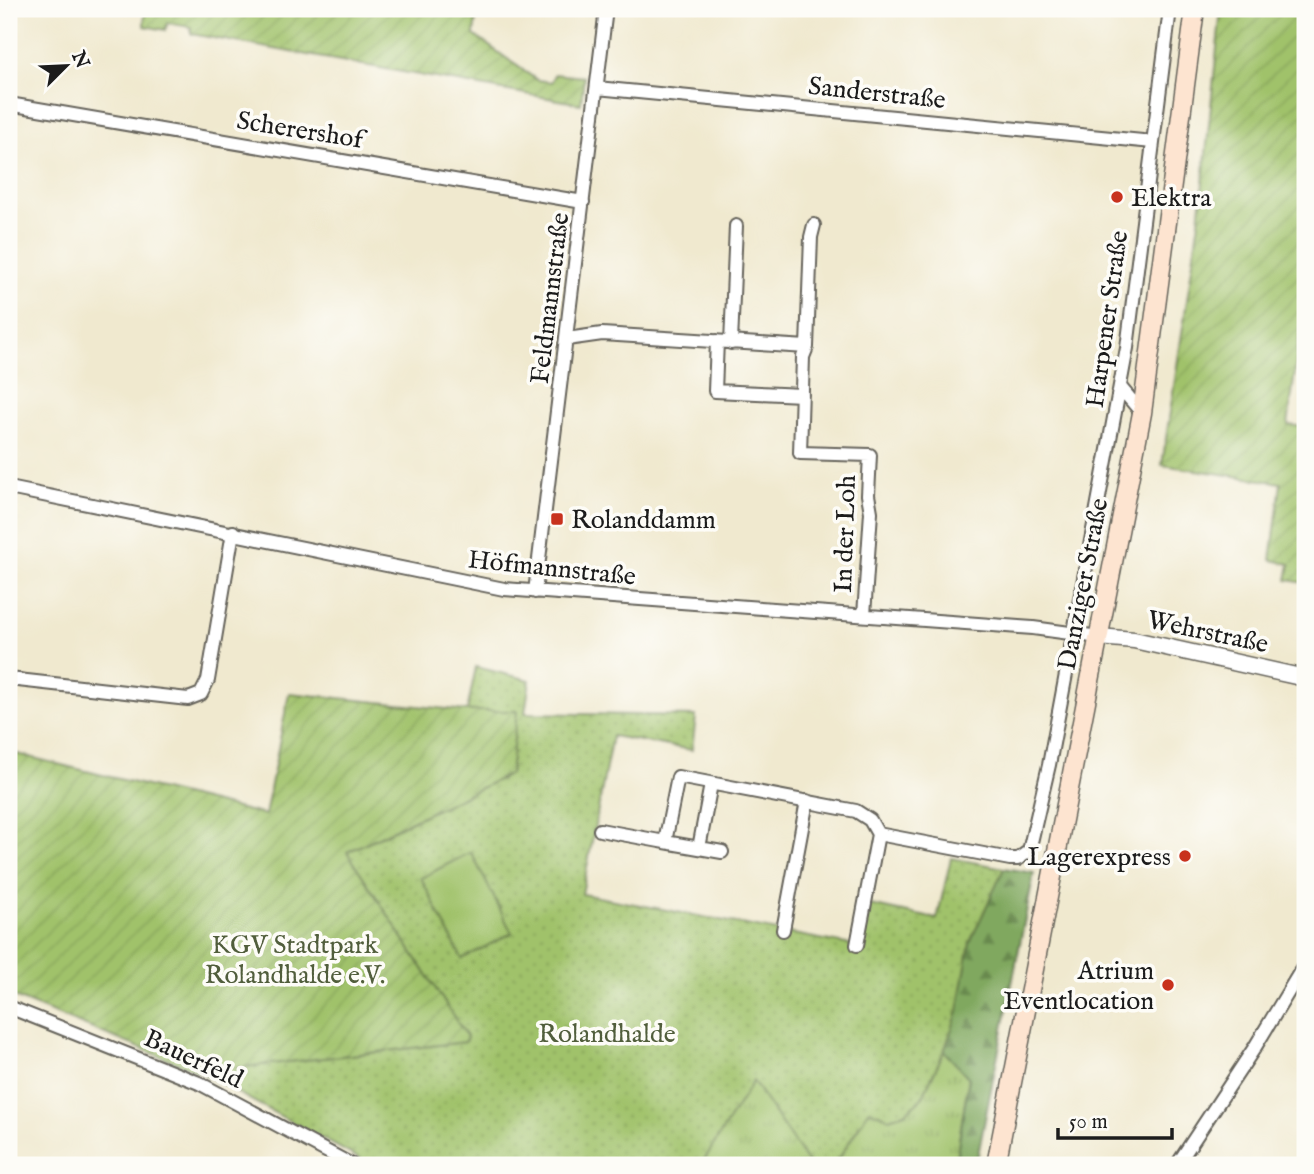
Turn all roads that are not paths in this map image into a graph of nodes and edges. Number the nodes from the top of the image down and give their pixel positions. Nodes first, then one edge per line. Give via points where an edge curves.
1 (606, 9) edge
2 (1170, 9) edge
3 (1195, 9) edge
4 (597, 88) junction
5 (9, 104) edge
6 (1153, 142) junction
7 (583, 202) junction
8 (814, 225) dead end
9 (736, 226) dead end
10 (567, 339) junction
11 (717, 341) junction
12 (731, 343) junction
13 (807, 347) junction
14 (1120, 387) junction
15 (803, 396) junction
16 (1142, 413) junction
17 (9, 488) edge
18 (233, 532) junction
19 (535, 592) junction
20 (864, 615) junction
21 (1071, 634) junction
22 (1099, 637) junction
23 (1305, 678) edge
24 (9, 679) edge
25 (710, 783) junction
26 (807, 801) junction
27 (600, 830) dead end
28 (878, 834) junction
29 (665, 842) junction
30 (699, 848) junction
31 (722, 852) dead end
32 (783, 930) dead end
33 (858, 945) dead end
34 (1305, 964) edge
35 (9, 1007) edge
36 (352, 1165) edge
37 (996, 1165) edge
38 (1177, 1165) edge

1 - 4 street, Feldmannstraße
2 - 6 street, Harpener Straße
3 - 16 main road, Danziger Straße
4 - 6 street, Sanderstraße
4 - 7 street, Feldmannstraße
5 - 7 street, Scherershof
6 - 14 street, Harpener Straße
7 - 10 street, Feldmannstraße
8 - 13 street, In der Loh
9 - 12 street
10 - 11 street via 602,334
10 - 19 street, Feldmannstraße
11 - 12 street
11 - 15 street via 715,391
12 - 13 street
13 - 15 street, In der Loh
14 - 16 street
14 - 21 street, Harpener Straße
15 - 20 street, In der Loh via 800,453 870,455
16 - 22 main road, Danziger Straße
17 - 18 street, Höfmannstraße
18 - 19 street, Höfmannstraße via 464,582
18 - 24 street via 208,680 201,694 188,699
19 - 20 street, Höfmannstraße
20 - 21 street, Höfmannstraße
21 - 22 street, Höfmannstraße
21 - 28 street, Danziger Straße via 1032,845 1024,856 1010,859
22 - 23 street, Wehrstraße via 1134,640
22 - 37 main road, Danziger Straße
25 - 26 street
25 - 29 street via 678,777
25 - 30 street
26 - 28 street via 865,814
26 - 32 street
27 - 29 street
28 - 33 street
29 - 30 street
30 - 31 street
34 - 38 street
35 - 36 street, Bauerfeld via 190,1079

